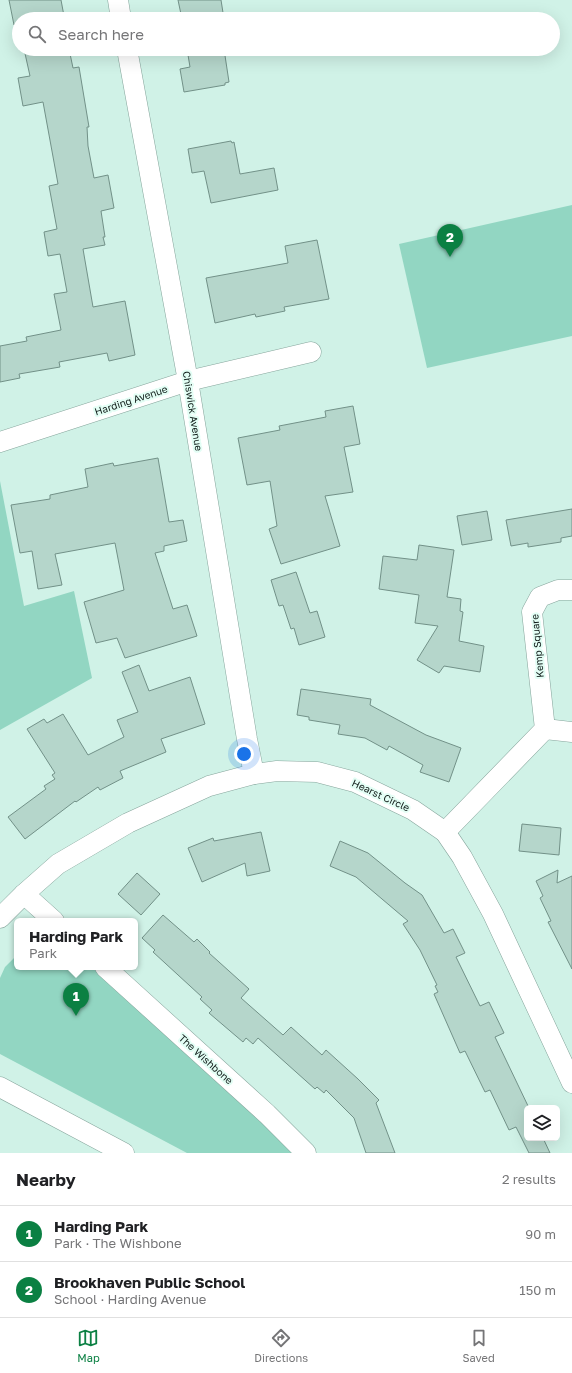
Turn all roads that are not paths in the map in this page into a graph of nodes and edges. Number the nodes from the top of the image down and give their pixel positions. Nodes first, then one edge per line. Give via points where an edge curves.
1 (118, 0) edge
2 (120, 12) edge
3 (128, 56) edge
4 (311, 352) dead end
5 (188, 382) junction
6 (0, 442) edge
7 (572, 590) edge
8 (545, 729) junction
9 (572, 732) edge
10 (254, 774) junction
11 (445, 832) junction
12 (24, 894) junction
13 (0, 918) edge
14 (51, 918) edge
15 (108, 970) edge
16 (572, 1083) edge
17 (0, 1087) edge
18 (124, 1153) edge
19 (306, 1153) edge

1 - 2 street
3 - 5 street, Chiswick Avenue
4 - 5 street, Harding Avenue
5 - 6 street, Harding Avenue
5 - 10 street, Chiswick Avenue
7 - 8 street, Kemp Square via 558,590 540,597 532,612
8 - 9 street
8 - 11 street
10 - 11 street, Hearst Circle via 277,771 317,772 355,782 413,810
10 - 12 street, Hearst Circle via 209,786 128,823 58,864
11 - 16 street, Hearst Circle via 462,857 493,914
12 - 13 street, Hearst Circle
12 - 14 street
15 - 19 street, The Wishbone via 267,1114
17 - 18 street

